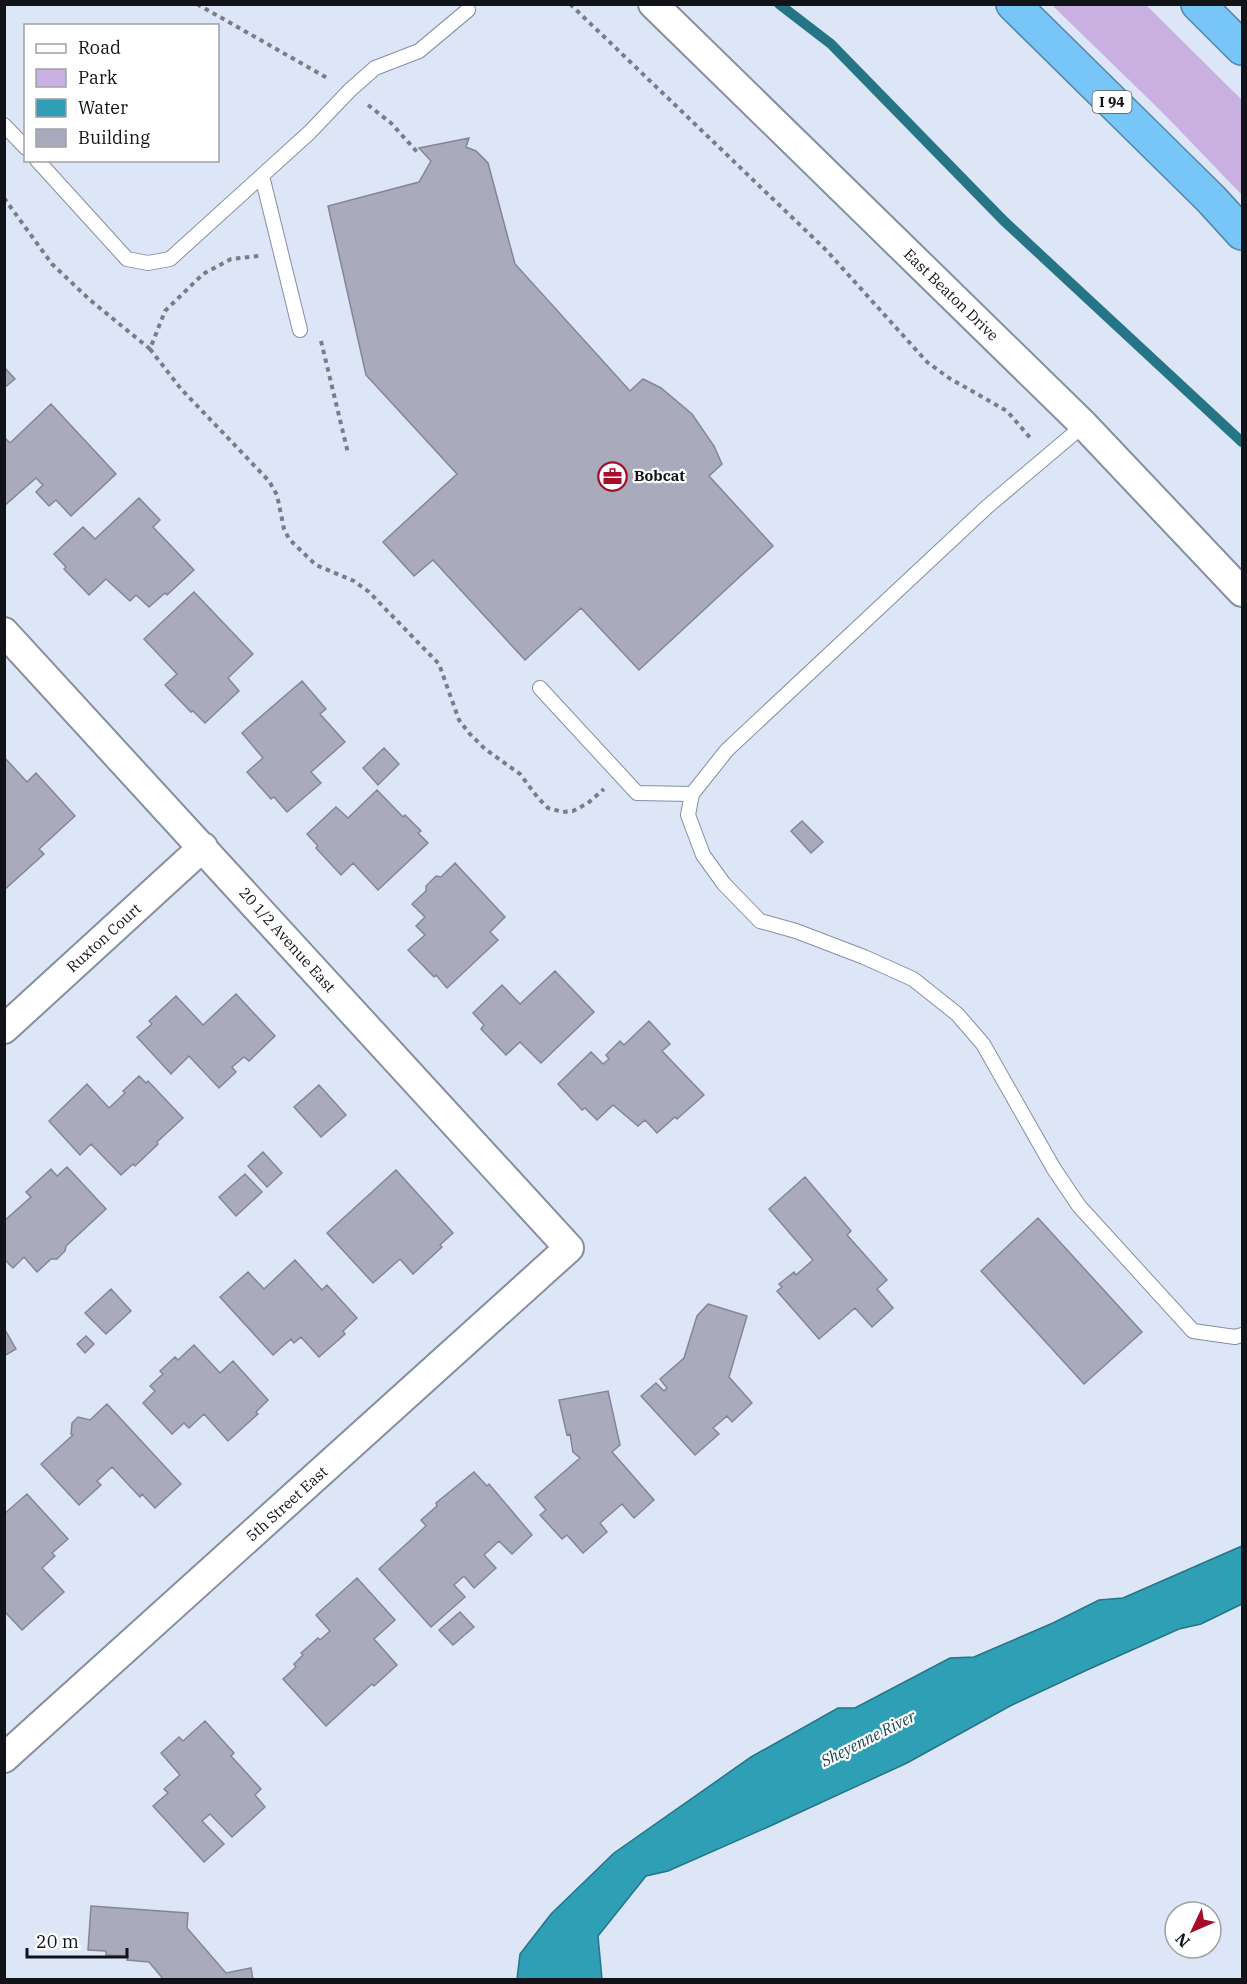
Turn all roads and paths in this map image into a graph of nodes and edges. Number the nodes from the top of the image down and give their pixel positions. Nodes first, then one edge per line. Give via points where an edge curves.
1 (196, 4) edge
2 (570, 4) edge
3 (653, 4) edge
4 (1014, 4) edge
5 (1198, 4) edge
6 (468, 6) edge
7 (1242, 48) edge
8 (350, 90) junction
9 (4, 125) edge
10 (24, 146) edge
11 (418, 153) dead end
12 (39, 162) edge
13 (262, 176) junction
14 (4, 198) edge
15 (1242, 233) edge
16 (281, 253) junction
17 (300, 330) dead end
18 (321, 341) dead end
19 (150, 349) junction
20 (1084, 425) junction
21 (348, 453) dead end
22 (1047, 456) junction
23 (1242, 592) edge
24 (4, 632) edge
25 (540, 688) dead end
26 (620, 774) junction
27 (692, 794) junction
28 (203, 848) junction
29 (4, 1029) edge
30 (569, 1248) joint
31 (1242, 1335) edge
32 (4, 1758) edge

1 - 8 path
2 - 22 path via 826,250 927,362 1007,411
3 - 20 street, East Beaton Drive
4 - 15 highway, I 94
5 - 7 highway
6 - 8 lane via 419,51 375,68
8 - 11 path via 391,123
8 - 13 lane
9 - 10 lane
12 - 13 lane via 127,259 148,263 170,260
13 - 16 lane
14 - 19 path via 52,264
16 - 17 lane
16 - 19 path via 231,259 203,274 165,311
18 - 21 path
19 - 26 path via 181,389 269,481 278,495 289,538 316,565 369,592 438,664 459,720 469,733 520,774 548,808 573,811
20 - 22 lane
20 - 23 street, East Beaton Drive
22 - 27 lane via 988,506 727,750
24 - 28 street, 20 1/2 Avenue East
25 - 26 lane
26 - 27 lane via 637,793
27 - 31 lane via 688,815 703,855 724,884 760,921 806,935 913,979 957,1014 983,1044 1053,1169 1079,1206 1192,1331
28 - 29 street, Ruxton Court
28 - 30 street, 20 1/2 Avenue East
30 - 32 street, 5th Street East

